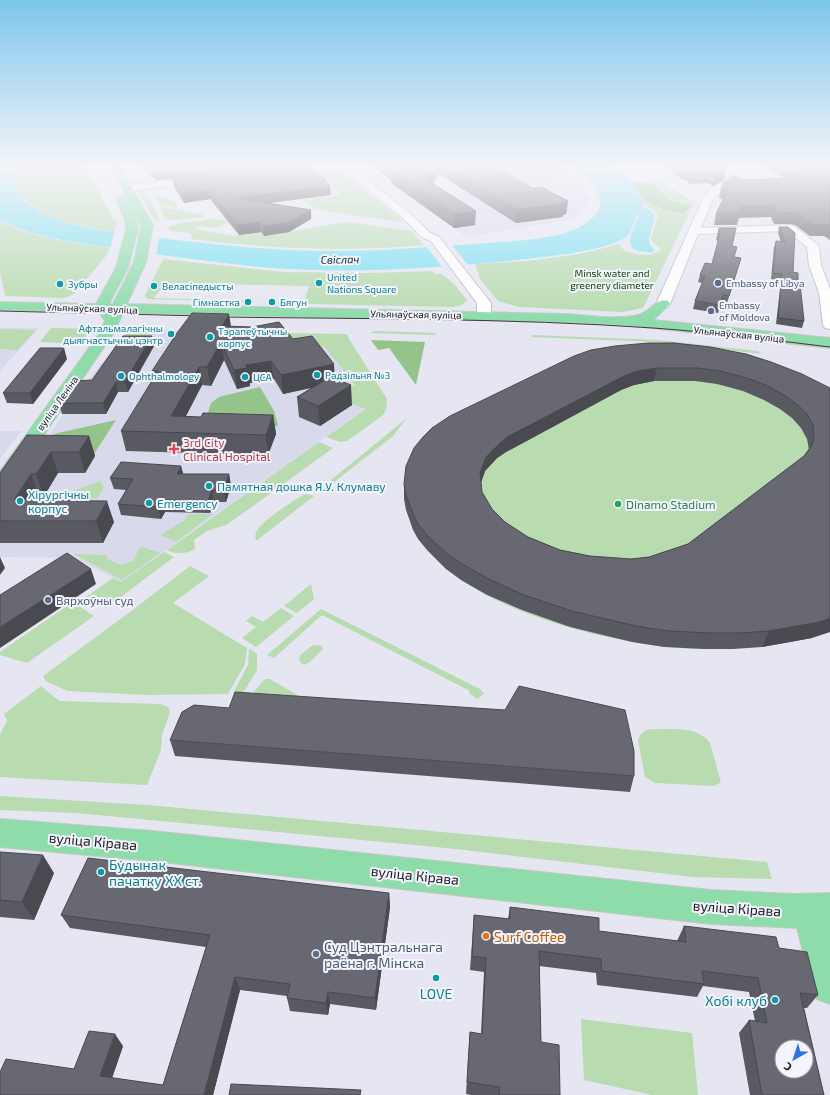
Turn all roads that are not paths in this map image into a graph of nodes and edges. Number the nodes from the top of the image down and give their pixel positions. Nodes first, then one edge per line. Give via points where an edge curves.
1 (128, 216) edge
2 (134, 216) edge
3 (141, 216) edge
4 (407, 216) edge
5 (420, 216) edge
6 (701, 216) edge
7 (147, 228) junction
8 (695, 231) junction
9 (437, 241) junction
10 (125, 259) junction
11 (663, 304) junction
12 (0, 306) edge
13 (66, 306) junction
14 (103, 308) junction
15 (116, 314) junction
16 (0, 318) edge
17 (625, 321) junction
18 (483, 322) junction
19 (830, 325) edge
20 (682, 327) junction
21 (830, 343) edge
22 (830, 355) edge
23 (0, 485) edge
24 (0, 833) edge
25 (820, 910) edge
26 (830, 986) edge

1 - 10 main road via 132,229
2 - 7 main road via 137,225
3 - 7 main road
4 - 9 street via 426,235
5 - 9 street via 438,234
6 - 8 street
7 - 15 main road, вуліца Леніна via 140,262
8 - 11 street
8 - 19 street via 790,228 813,246 815,265 825,293
9 - 18 street via 484,303
10 - 13 main road via 92,295
10 - 14 main road via 106,295
11 - 17 main road via 648,317
11 - 20 main road via 663,318
12 - 13 main road, Ульянаўская вуліца
13 - 14 main road, Ульянаўская вуліца
14 - 15 main road via 105,313
15 - 16 main road, Ульянаўская вуліца
15 - 18 main road, Ульянаўская вуліца
15 - 23 main road, вуліца Леніна via 106,334
17 - 18 main road, Ульянаўская вуліца
17 - 20 main road, Ульянаўская вуліца
18 - 22 main road, Ульянаўская вуліца via 654,336
20 - 21 main road, Ульянаўская вуліца
24 - 25 main road, вуліца Кірава via 161,847 711,906
25 - 26 main road

